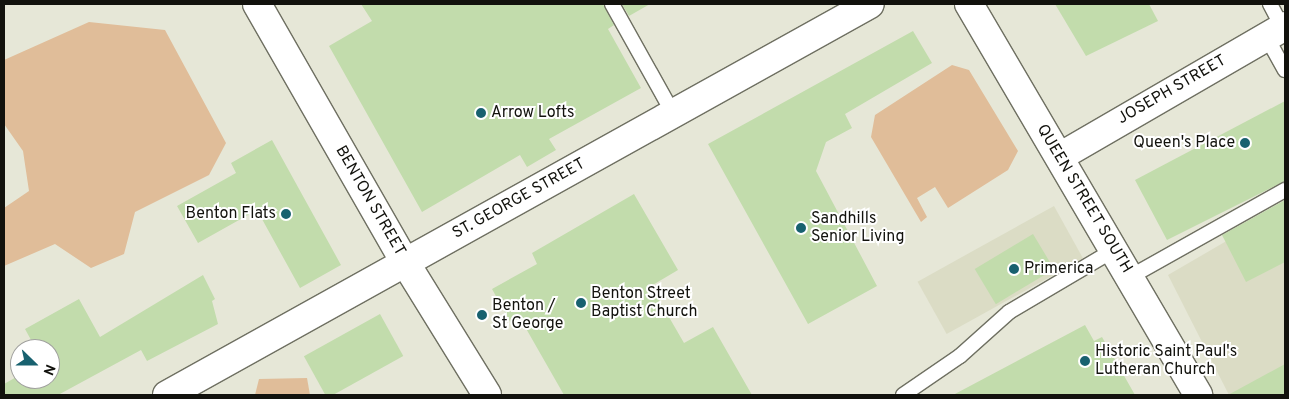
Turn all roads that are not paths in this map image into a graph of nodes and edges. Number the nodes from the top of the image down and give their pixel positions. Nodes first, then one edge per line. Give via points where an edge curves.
1 (257, 4) edge
2 (612, 4) edge
3 (870, 4) edge
4 (969, 4) edge
5 (1270, 4) edge
6 (1278, 30) edge
7 (1285, 70) edge
8 (673, 113) junction
9 (1061, 156) junction
10 (1285, 190) edge
11 (1114, 250) junction
12 (405, 262) junction
13 (1130, 277) junction
14 (167, 395) edge
15 (487, 395) edge
16 (903, 395) edge
17 (1198, 395) edge

1 - 12 street, BENTON STREET
2 - 8 lane
3 - 8 street, ST. GEORGE STREET
4 - 9 street, QUEEN STREET SOUTH
5 - 6 lane
6 - 7 lane
6 - 9 street, JOSEPH STREET
8 - 12 street, ST. GEORGE STREET
9 - 11 street, QUEEN STREET SOUTH
10 - 13 lane
11 - 13 street, QUEEN STREET SOUTH
11 - 16 lane via 1009,312 960,356
12 - 14 street, ST. GEORGE STREET
12 - 15 street, BENTON STREET
13 - 17 street, QUEEN STREET SOUTH

